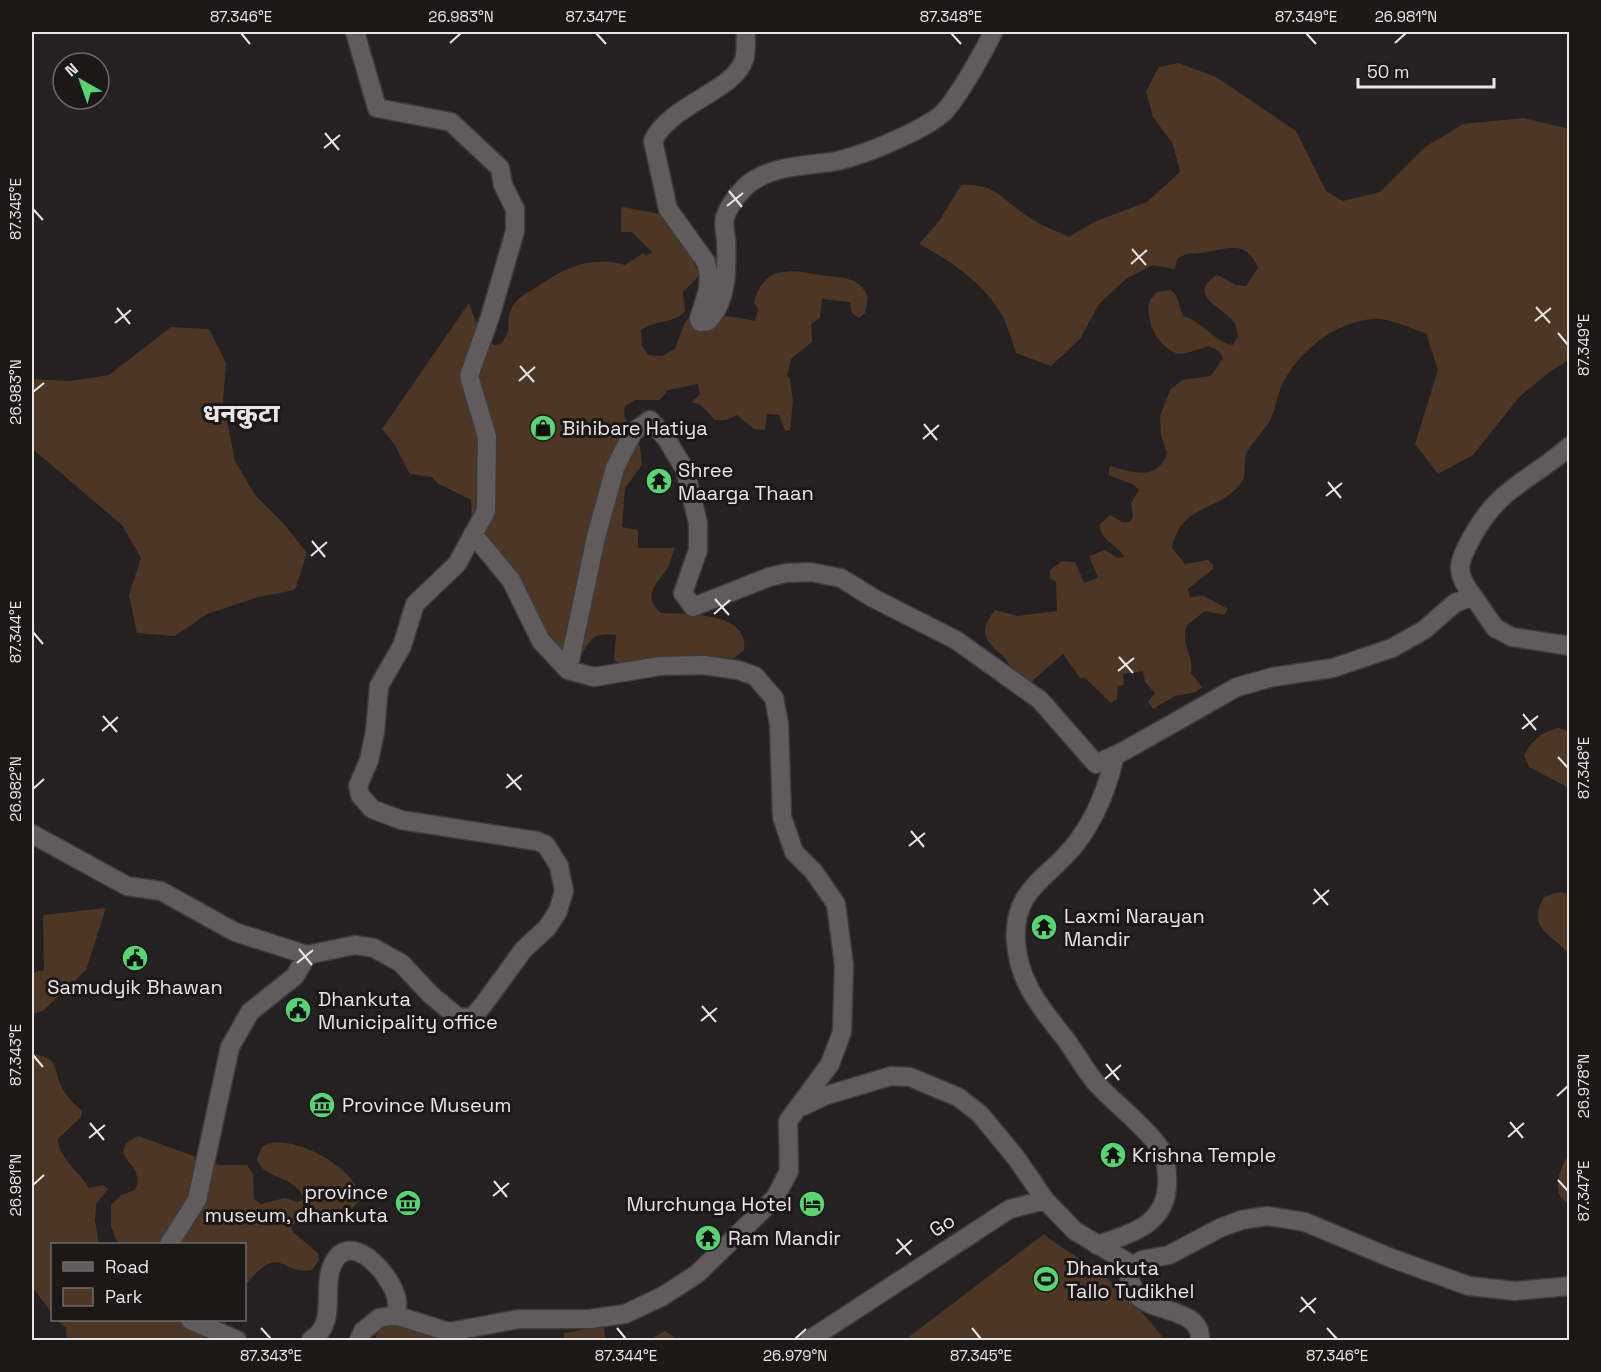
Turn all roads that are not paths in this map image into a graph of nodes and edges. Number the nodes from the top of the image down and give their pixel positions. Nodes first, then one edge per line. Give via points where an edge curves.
1 (355, 32) edge
2 (746, 32) edge
3 (993, 32) edge
4 (1569, 446) edge
5 (473, 534) junction
6 (1473, 596) junction
7 (1569, 646) edge
8 (568, 670) junction
9 (1115, 755) junction
10 (32, 834) edge
11 (307, 955) junction
12 (794, 1111) junction
13 (1045, 1200) junction
14 (170, 1243) edge
15 (1097, 1245) junction
16 (1138, 1263) junction
17 (1569, 1286) edge
18 (395, 1315) junction
19 (192, 1321) edge
20 (237, 1341) edge
21 (311, 1341) edge
22 (359, 1341) edge
23 (809, 1341) edge
24 (1200, 1341) edge

1 - 5 street via 377,108 452,122 500,168 503,185 515,209 515,231 469,375 487,436 486,511
2 - 3 street via 740,68 666,122 653,141 668,209 706,262 708,290 700,322 708,321 716,312 722,297 726,271 724,219 747,186 775,170 835,161 888,145 943,112
4 - 6 street via 1496,501 1482,518 1459,564 1462,581
5 - 8 street via 511,580 542,641
5 - 11 street via 457,564 415,604 402,646 379,686 375,732 358,786 360,795 372,808 401,820 546,845 563,876 564,891 558,912 472,1017 459,1018 401,963 374,948 355,945
6 - 7 street via 1496,628 1512,637
6 - 9 street via 1455,603 1424,630 1392,648 1333,668 1273,676 1237,687
8 - 9 street via 615,468 633,432 650,420 685,470 698,523 698,550 683,593 693,607 786,573 810,572 841,578 956,640 1040,700 1096,764
8 - 12 street via 594,676 660,666 726,668 755,676 774,698 779,724 782,817 794,852 836,904 844,965 842,1032 830,1064
9 - 15 street via 1109,783 1077,843 1039,878 1020,904 1016,940 1022,976 1033,998 1095,1081 1158,1144 1167,1167 1164,1206 1159,1214 1135,1232
10 - 11 street via 127,886 161,891 235,932
11 - 14 street via 295,976 250,1012 230,1047 197,1200
12 - 13 street via 864,1082 891,1076 910,1077 958,1097 980,1114
12 - 18 street via 788,1121 789,1171 775,1198 697,1275 663,1296 625,1314 590,1319 519,1320 449,1332
13 - 15 street via 1075,1231
13 - 23 street, Go via 1010,1209
15 - 16 street
16 - 17 street via 1169,1255 1241,1220 1267,1216 1305,1222 1469,1286 1515,1291
16 - 24 street via 1127,1271 1137,1296 1154,1307 1184,1316 1196,1325
18 - 21 street via 398,1300 386,1277 367,1254 346,1253 336,1258 331,1270 326,1320 321,1334
18 - 22 street via 379,1318 363,1331
19 - 20 street

